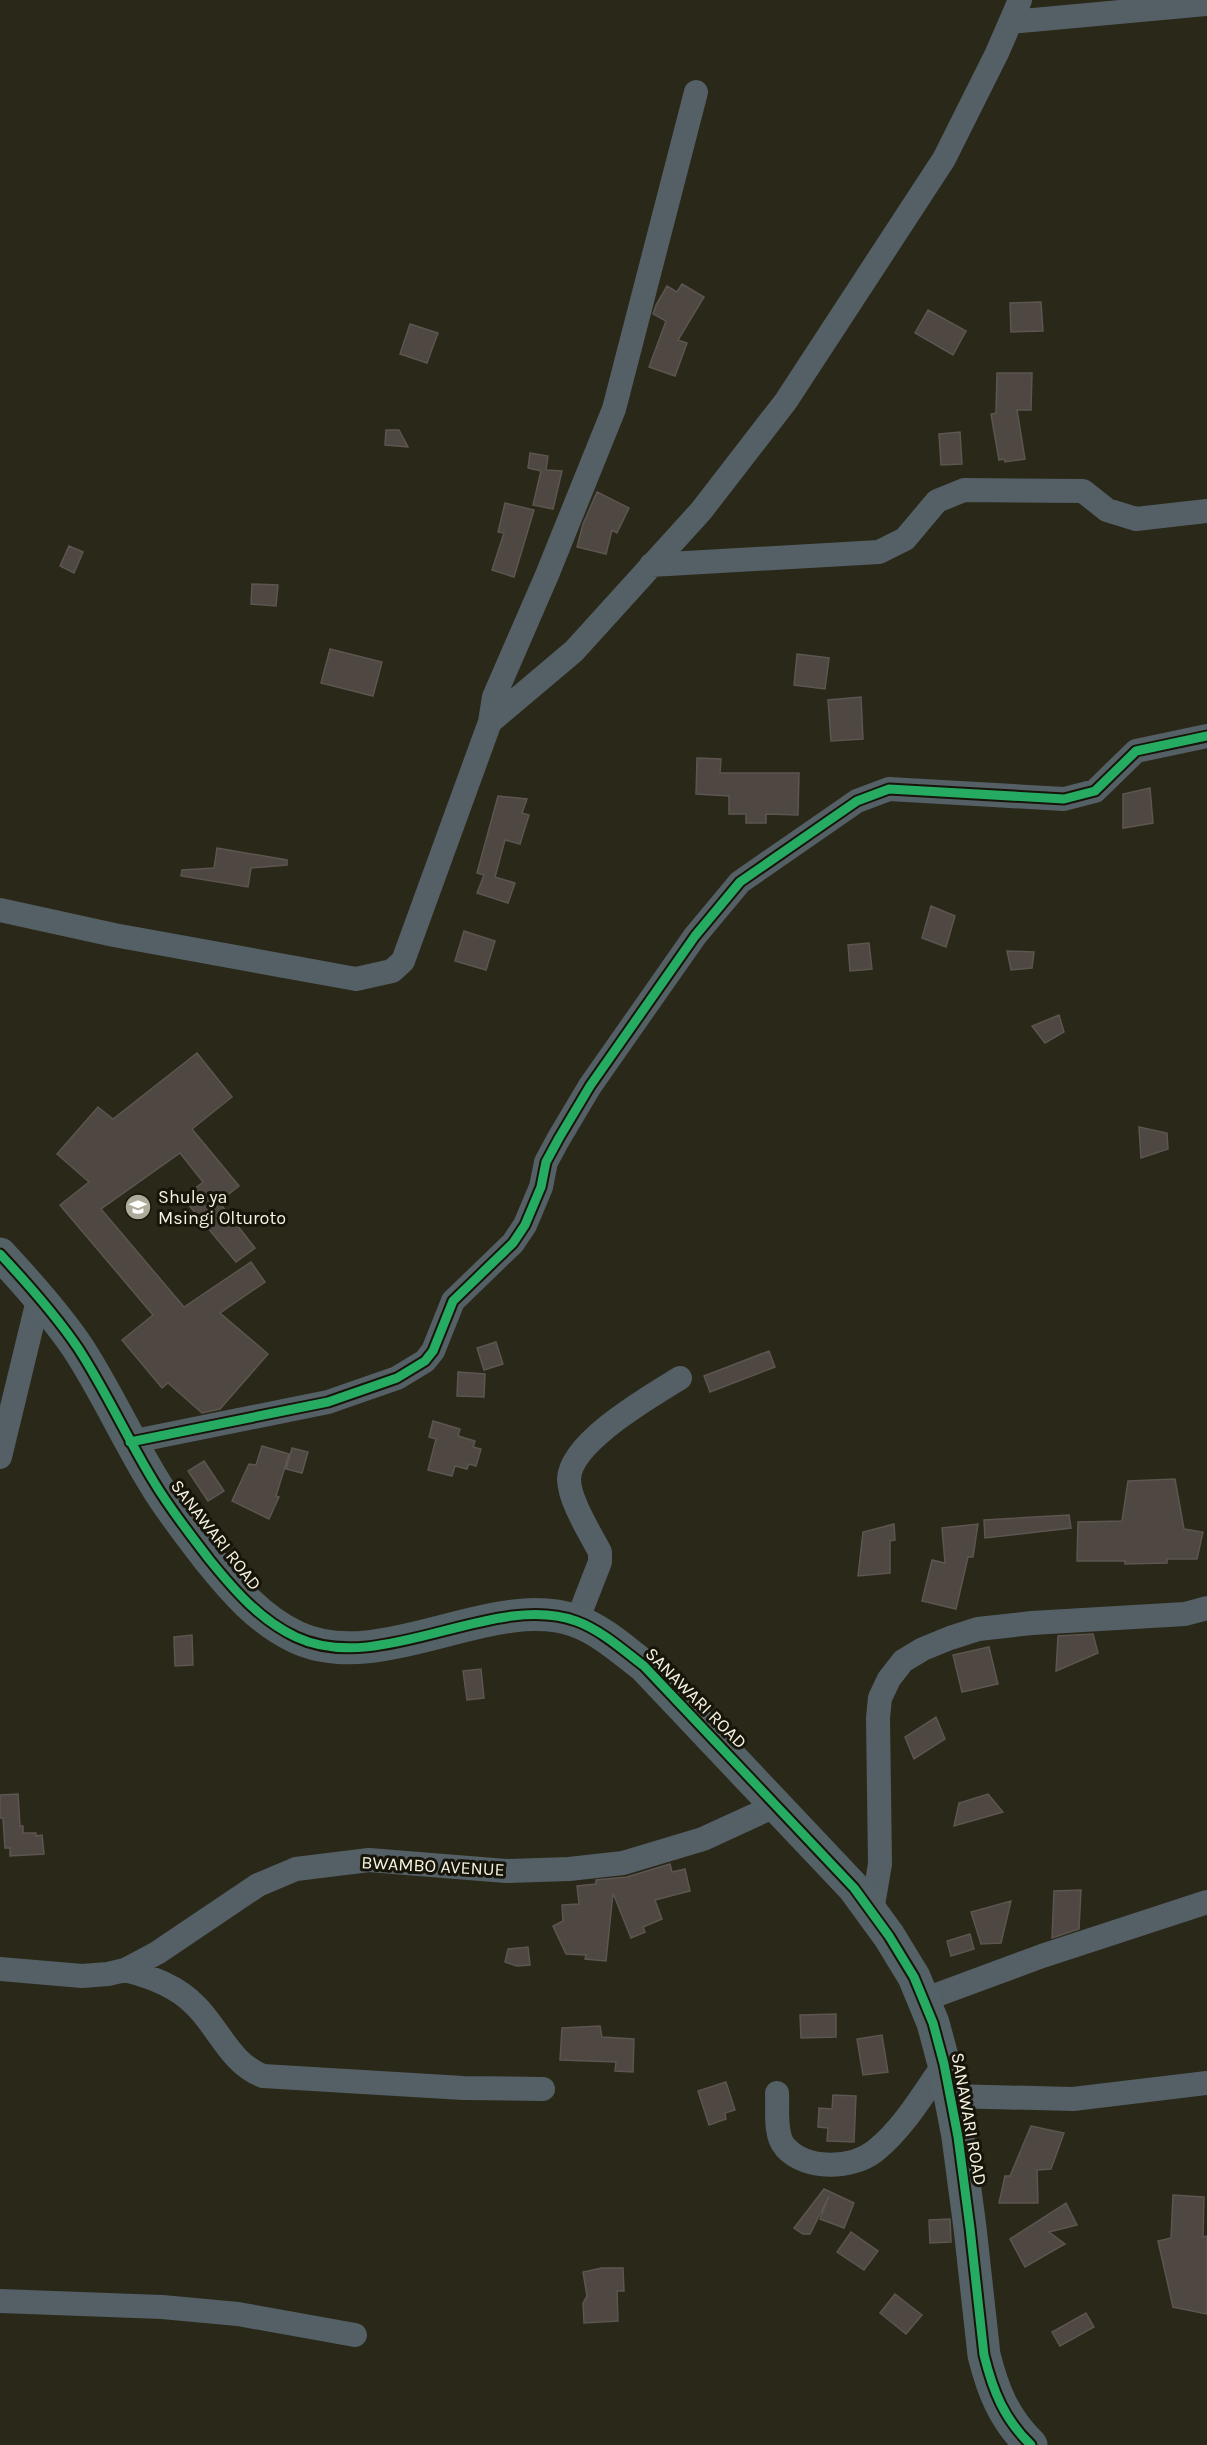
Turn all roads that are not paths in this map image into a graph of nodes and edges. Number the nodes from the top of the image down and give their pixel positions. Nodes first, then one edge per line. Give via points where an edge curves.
1 (1207, 4) edge
2 (1015, 11) edge
3 (696, 92) dead end
4 (1207, 511) edge
5 (651, 565) junction
6 (490, 722) junction
7 (1207, 736) edge
8 (0, 910) edge
9 (0, 1254) edge
10 (39, 1296) junction
11 (680, 1378) dead end
12 (130, 1442) junction
13 (0, 1457) edge
14 (1207, 1608) edge
15 (577, 1621) junction
16 (777, 1805) junction
17 (1207, 1902) edge
18 (872, 1911) junction
19 (0, 1969) edge
20 (125, 1970) junction
21 (923, 2000) junction
22 (944, 2064) junction
23 (1207, 2083) edge
24 (543, 2089) dead end
25 (777, 2093) dead end
26 (950, 2096) junction
27 (0, 2301) edge
28 (354, 2335) dead end
29 (1031, 2445) edge

1 - 2 street
2 - 5 street via 944,159 852,302 755,442
3 - 6 street via 614,409 494,697
4 - 5 street via 1136,519 1107,510 1083,491 964,490 937,501 904,539 879,552
5 - 6 street via 574,651
6 - 8 street via 403,961 392,971 356,979
7 - 12 street via 1136,751 1104,784 1085,795 1064,799 889,789 857,801 740,882 696,936 590,1086 559,1138 546,1162 541,1187 525,1226 453,1300 433,1352 425,1361 397,1378 328,1402
9 - 10 street, SANAWARI ROAD
10 - 12 street, SANAWARI ROAD via 86,1362
10 - 13 street
11 - 15 street via 614,1421 585,1447 574,1464 569,1478 572,1494 600,1552 600,1562
12 - 15 street, SANAWARI ROAD via 171,1509 235,1591 271,1622 296,1637 351,1648 521,1616 558,1616
14 - 18 street via 1185,1614 978,1629 923,1649 903,1661 880,1698 880,1864
15 - 16 street, SANAWARI ROAD via 644,1666
16 - 18 street, SANAWARI ROAD
16 - 20 street, BWAMBO AVENUE via 703,1839 623,1863 506,1871 369,1860 296,1869 258,1885
17 - 21 street
18 - 21 street, SANAWARI ROAD via 901,1954
19 - 20 street, BWAMBO AVENUE via 82,1976
20 - 24 street via 156,1979 196,2005 240,2063 263,2076 431,2087
21 - 22 street, SANAWARI ROAD
22 - 25 street via 892,2133 863,2159 820,2165 800,2158 784,2146 779,2133
22 - 26 street, SANAWARI ROAD
23 - 26 street via 1073,2099
26 - 29 street, SANAWARI ROAD via 984,2355 1001,2406
27 - 28 street via 238,2314

